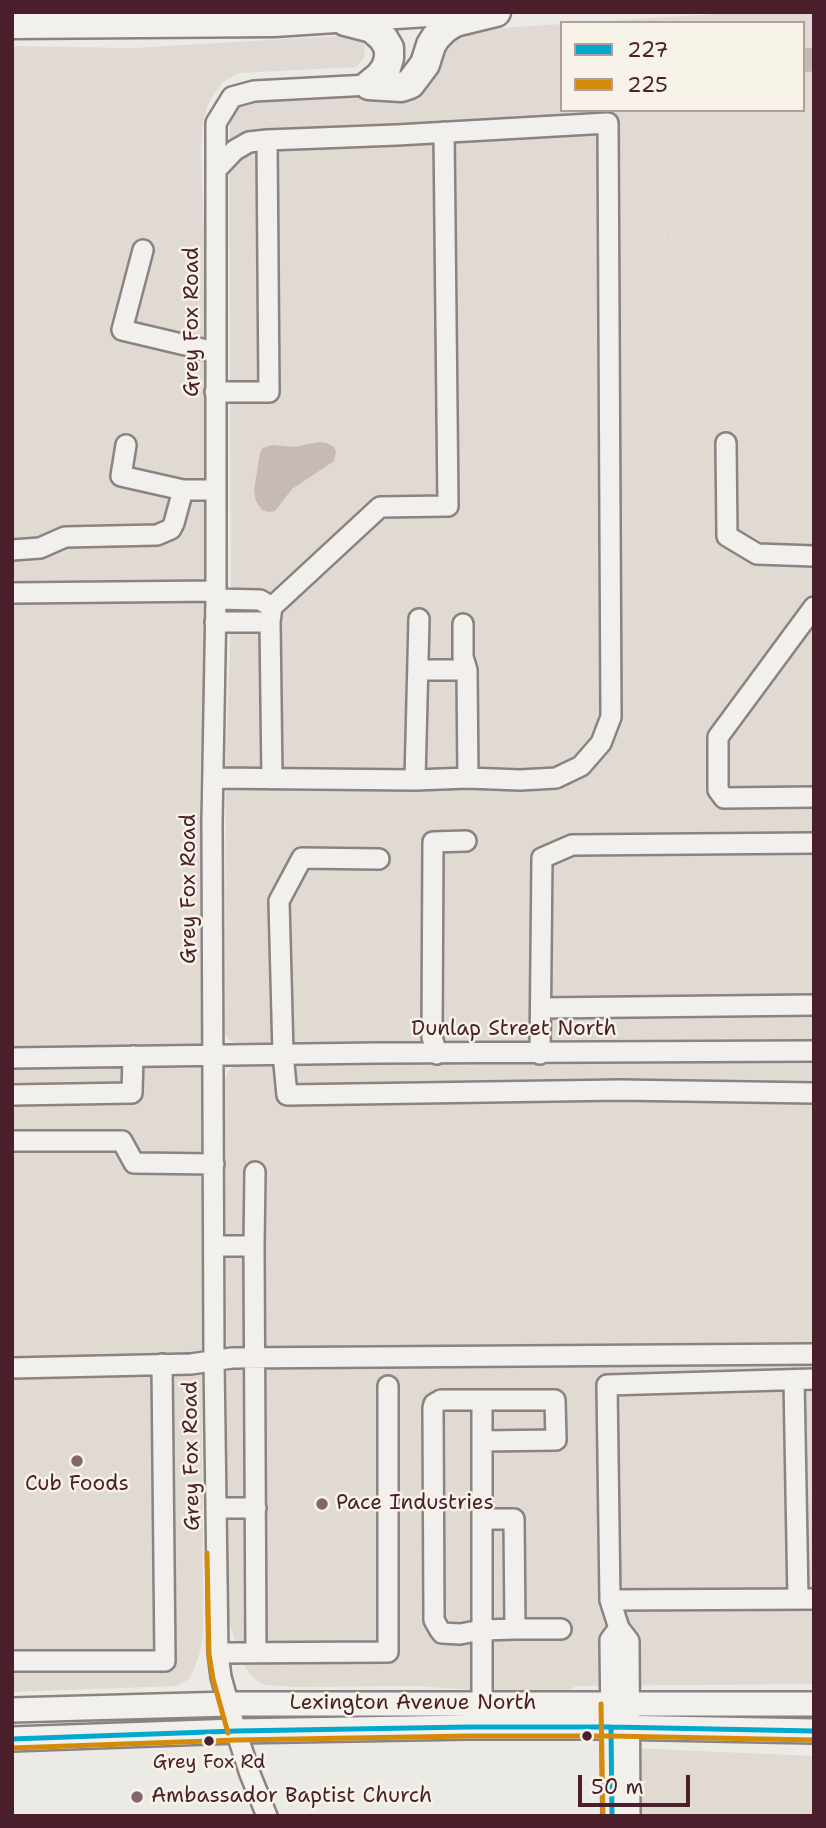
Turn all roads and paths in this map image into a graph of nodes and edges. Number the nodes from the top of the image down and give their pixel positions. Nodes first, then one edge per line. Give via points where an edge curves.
1 (427, 12) edge
2 (496, 12) edge
3 (333, 18) junction
4 (12, 24) edge
5 (369, 85) junction
6 (444, 132) junction
7 (267, 140) junction
8 (216, 170) junction
9 (143, 250) dead end
10 (215, 352) junction
11 (215, 392) junction
12 (726, 443) dead end
13 (126, 446) dead end
14 (183, 490) junction
15 (215, 490) junction
16 (12, 550) edge
17 (814, 556) edge
18 (12, 593) edge
19 (216, 595) junction
20 (814, 607) edge
21 (271, 614) junction
22 (419, 619) dead end
23 (215, 622) junction
24 (463, 624) dead end
25 (419, 670) junction
26 (467, 670) junction
27 (213, 778) junction
28 (468, 778) junction
29 (272, 779) junction
30 (415, 780) junction
31 (814, 797) edge
32 (466, 841) dead end
33 (814, 843) edge
34 (379, 859) dead end
35 (814, 1005) edge
36 (541, 1008) junction
37 (814, 1051) edge
38 (437, 1054) junction
39 (540, 1054) junction
40 (213, 1055) junction
41 (284, 1055) junction
42 (133, 1056) junction
43 (12, 1058) edge
44 (814, 1094) edge
45 (12, 1095) edge
46 (12, 1141) edge
47 (214, 1164) junction
48 (255, 1172) dead end
49 (214, 1246) junction
50 (254, 1246) junction
51 (814, 1354) edge
52 (256, 1358) junction
53 (214, 1361) junction
54 (162, 1364) junction
55 (12, 1368) edge
56 (804, 1380) edge
57 (388, 1386) dead end
58 (482, 1400) junction
59 (483, 1441) junction
60 (216, 1508) junction
61 (256, 1508) junction
62 (483, 1518) junction
63 (806, 1599) edge
64 (610, 1600) junction
65 (515, 1629) junction
66 (561, 1629) dead end
67 (482, 1630) junction
68 (218, 1653) junction
69 (256, 1653) junction
70 (12, 1661) edge
71 (229, 1704) junction
72 (482, 1704) junction
73 (814, 1704) edge
74 (12, 1710) edge
75 (620, 1716) junction
76 (236, 1731) junction
77 (814, 1731) edge
78 (12, 1739) edge
79 (267, 1816) edge
80 (612, 1816) edge
81 (630, 1816) edge

1 - 3 highway
2 - 5 highway via 444,28 410,84
3 - 4 highway
3 - 5 highway via 372,28 389,48 386,68
5 - 8 street, Grey Fox Road via 254,91 232,97 216,123
6 - 7 street
6 - 21 street via 448,506 380,507
6 - 28 street via 608,123 611,717 601,743 581,766 556,778
7 - 8 street via 235,150
7 - 11 street via 269,392
8 - 10 street, Grey Fox Road
9 - 10 street via 122,330
10 - 11 street, Grey Fox Road
11 - 15 street, Grey Fox Road
12 - 17 street via 727,536 757,554
13 - 14 street via 121,476
14 - 15 street
14 - 16 street via 171,529 157,535 65,537 40,548
15 - 19 street, Grey Fox Road
18 - 19 street
19 - 21 street via 260,600
19 - 23 street, Grey Fox Road
20 - 31 street via 718,737 718,790 724,798
21 - 23 street
21 - 29 street
22 - 25 street
23 - 27 street, Grey Fox Road
24 - 26 street
25 - 26 street
25 - 30 street
26 - 28 street
27 - 29 street
27 - 40 street, Grey Fox Road
28 - 30 street
29 - 30 street
32 - 38 street via 433,842 432,1037
33 - 36 street via 572,845 542,858
34 - 41 street via 302,858 279,901
35 - 36 street
36 - 39 street
37 - 39 street, Dunlap Street North
38 - 39 street, Dunlap Street North
38 - 41 street, Dunlap Street North
40 - 41 street, Dunlap Street North
40 - 42 street, Dunlap Street North
40 - 47 street, Grey Fox Road
41 - 44 street via 288,1095 620,1090
42 - 43 street, Dunlap Street North
42 - 45 street via 132,1093
46 - 47 street via 122,1141 134,1163
47 - 49 street, Grey Fox Road
48 - 50 street
49 - 50 street
49 - 53 street, Grey Fox Road
50 - 52 street
51 - 52 street
52 - 53 street
52 - 61 street
53 - 54 street
53 - 60 street, Grey Fox Road
54 - 55 street
54 - 70 street via 165,1661
56 - 63 street
56 - 64 street via 607,1385
57 - 69 street via 388,1652
58 - 59 street
58 - 59 street via 555,1400 556,1440
58 - 67 street via 441,1400 433,1408 434,1620 442,1633
59 - 62 street
60 - 61 street
60 - 68 street, Grey Fox Road
61 - 69 street
62 - 65 street via 514,1519
62 - 67 street
63 - 64 street
64 - 75 street via 619,1628 629,1641
65 - 66 street
65 - 67 street
67 - 72 street
68 - 69 street
68 - 71 street, Grey Fox Road
71 - 72 main road, Lexington Avenue North
71 - 74 main road, Lexington Avenue North
71 - 76 street, Grey Fox Road
72 - 75 main road, Lexington Avenue North
73 - 75 main road, Lexington Avenue North
75 - 76 main road, Lexington Avenue North via 469,1727
75 - 77 main road, Lexington Avenue North
75 - 80 street
75 - 81 street
76 - 78 main road, Lexington Avenue North
76 - 79 street, Grey Fox Road

